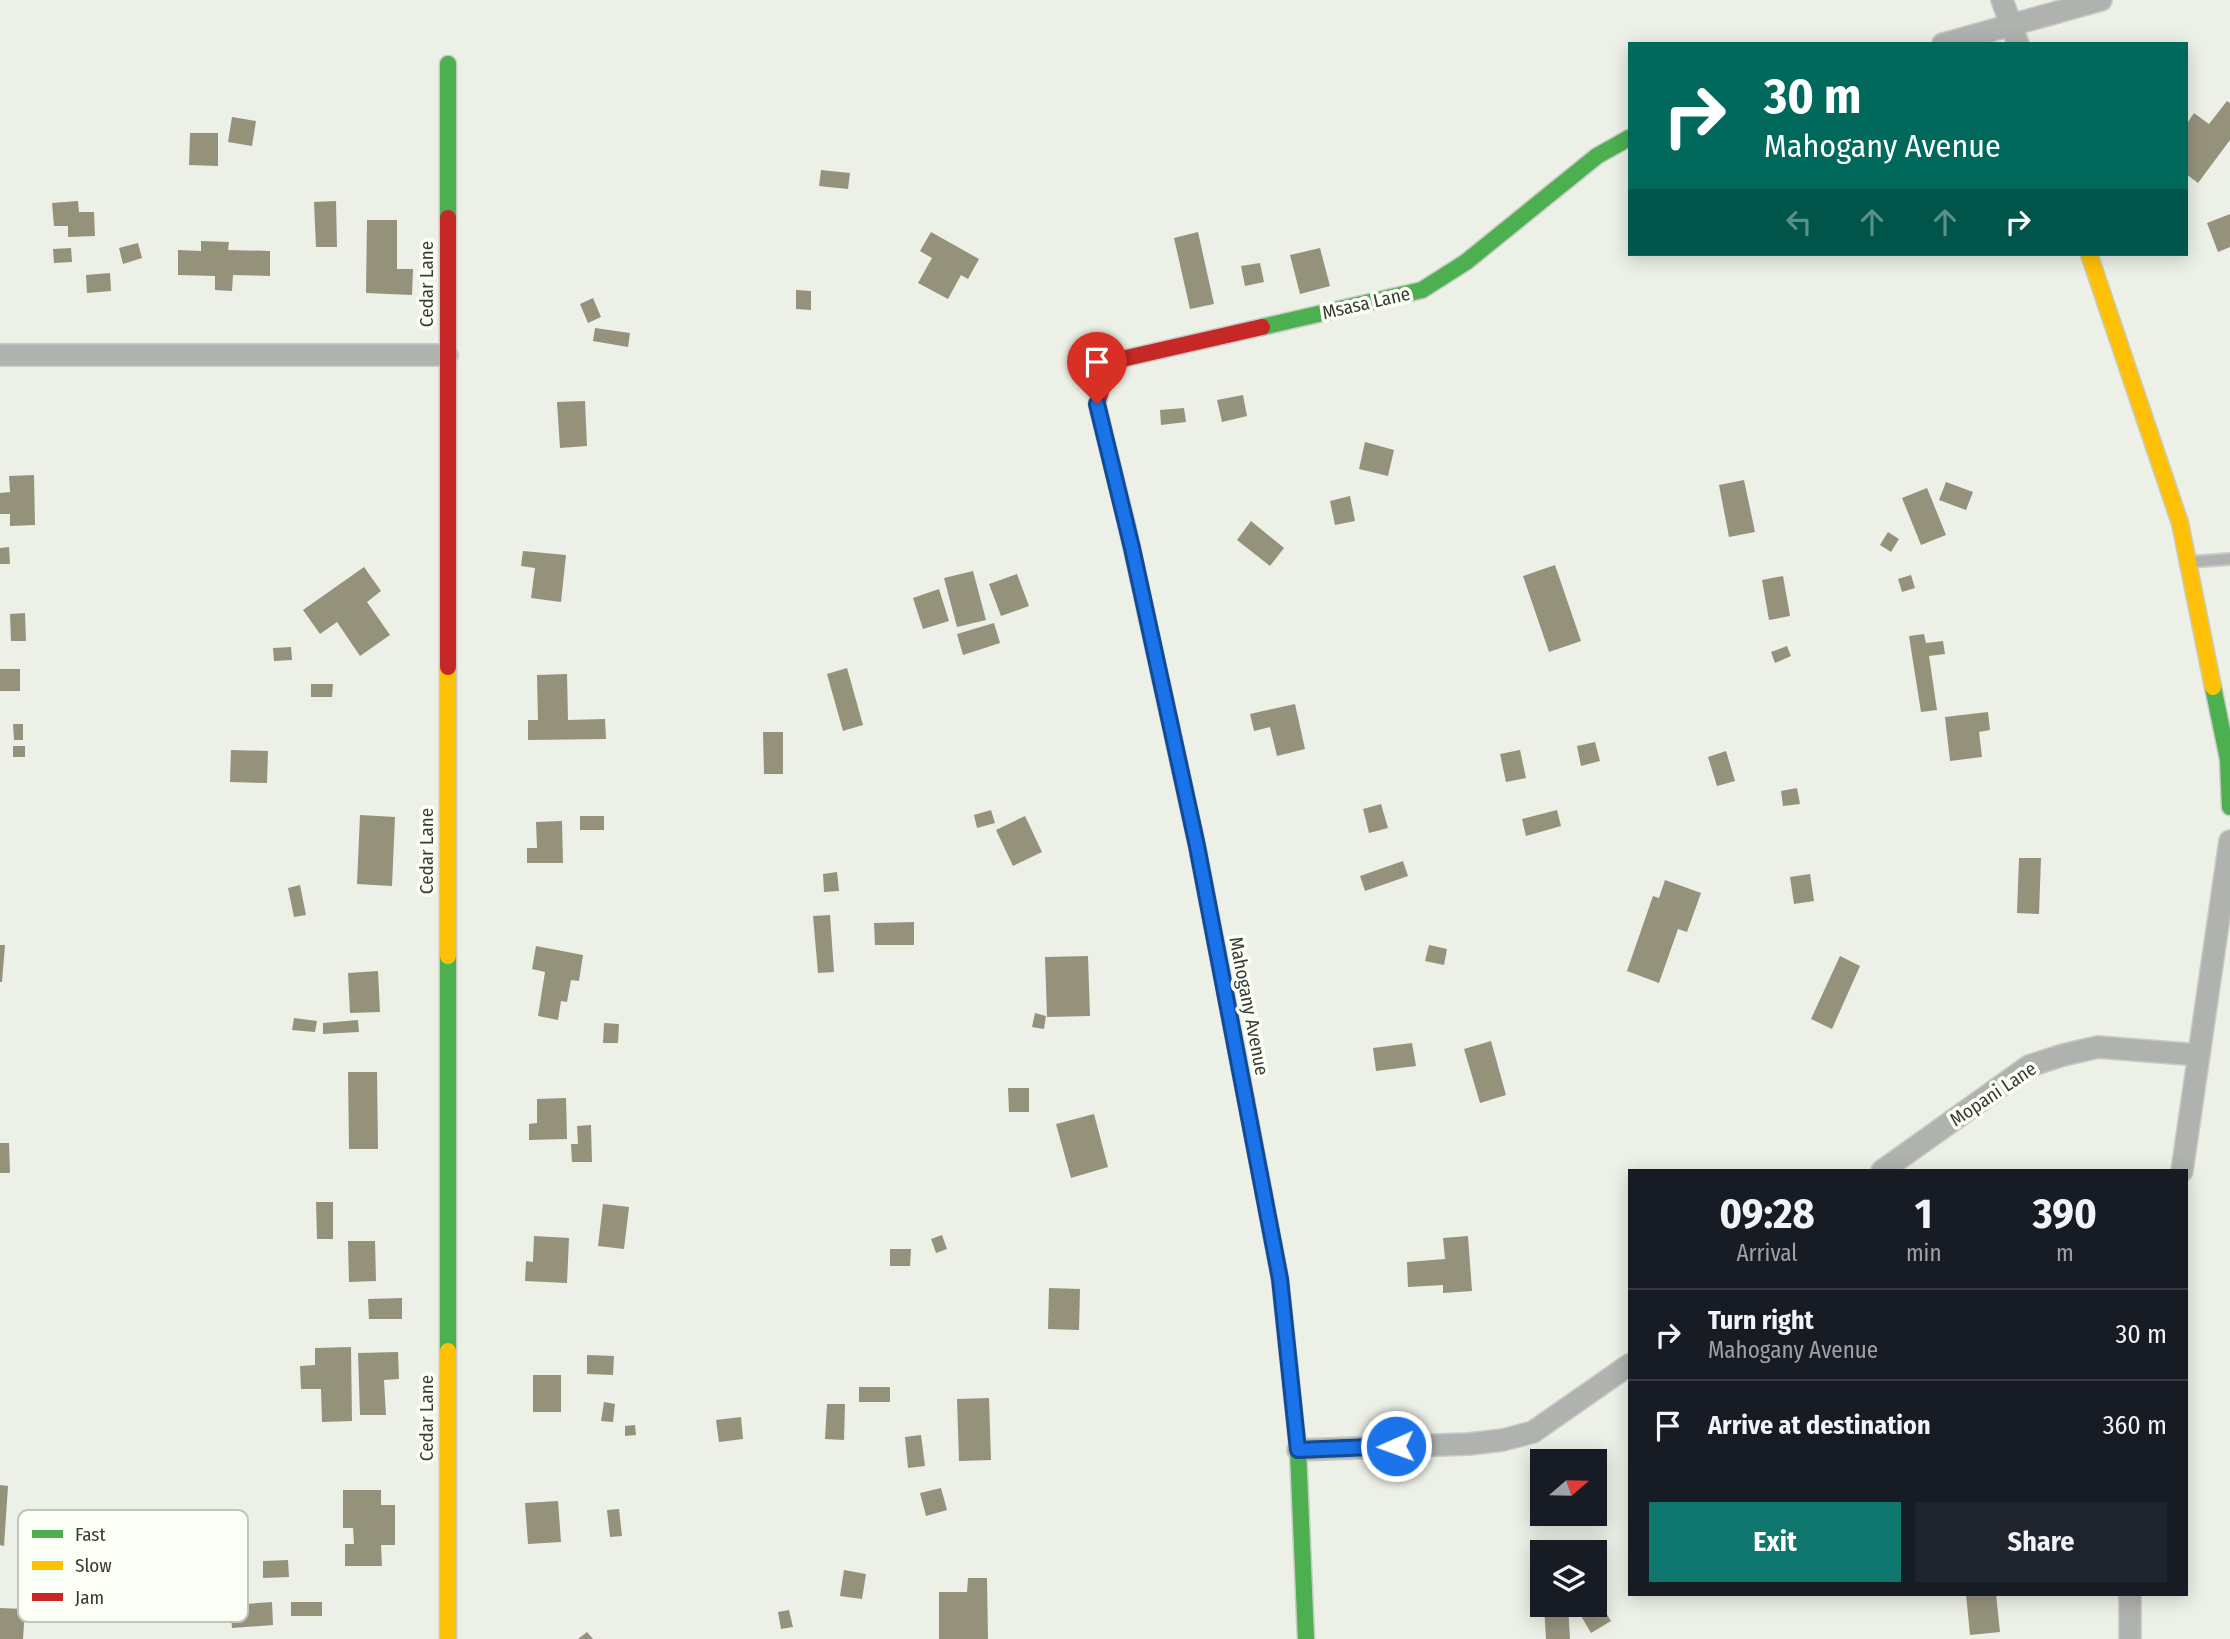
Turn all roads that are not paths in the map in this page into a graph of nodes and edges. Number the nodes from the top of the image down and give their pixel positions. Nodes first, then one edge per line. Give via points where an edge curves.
1 (2002, 0) edge
2 (2101, 0) edge
3 (2015, 34) edge
4 (1957, 42) edge
5 (448, 64) dead end
6 (1628, 139) edge
7 (2090, 256) edge
8 (0, 355) edge
9 (447, 355) junction
10 (1103, 382) joint
11 (2230, 559) edge
12 (2189, 562) junction
13 (2230, 807) edge
14 (2230, 841) edge
15 (2199, 1055) junction
16 (1885, 1169) edge
17 (2182, 1169) edge
18 (1628, 1366) edge
19 (1298, 1450) junction
20 (2130, 1596) edge
21 (448, 1639) edge
22 (1306, 1639) edge
23 (2130, 1639) edge

1 - 3 street
2 - 3 street
3 - 4 street
5 - 9 street, Cedar Lane
6 - 10 street, Msasa Lane via 1597,156 1466,262 1422,290 1122,359
7 - 12 street
8 - 9 street
9 - 21 street, Cedar Lane
10 - 19 street, Mahogany Avenue via 1097,404 1197,846 1280,1279
11 - 12 lane
12 - 13 street via 2228,759
14 - 15 street
15 - 16 street, Mopani Lane via 2098,1047 2029,1066
15 - 17 street
18 - 19 street via 1533,1432 1503,1440
19 - 22 street, Mahogany Avenue
20 - 23 street

